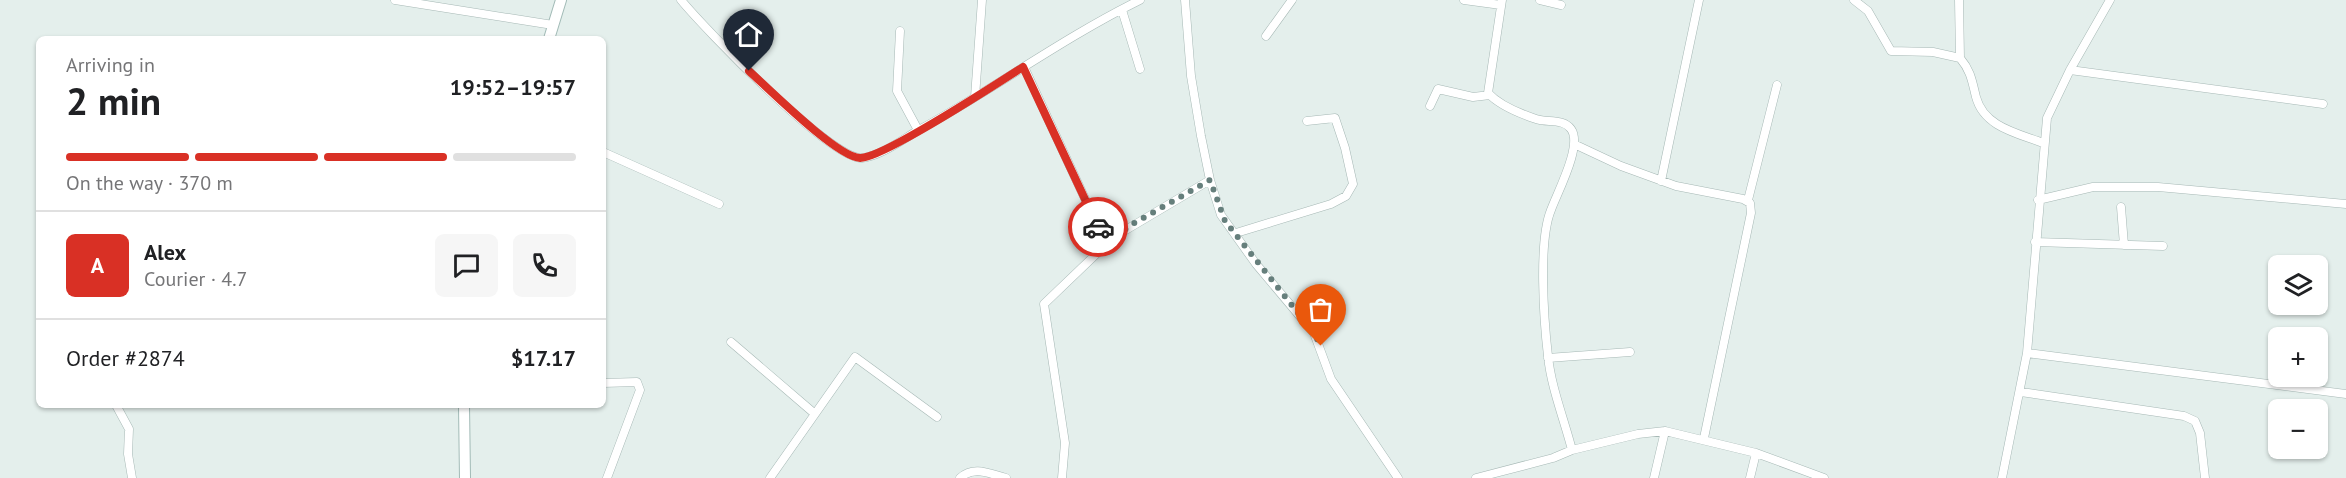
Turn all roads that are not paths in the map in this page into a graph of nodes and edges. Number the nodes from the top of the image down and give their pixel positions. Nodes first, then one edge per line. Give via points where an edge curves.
1 (395, 0) edge
2 (561, 0) edge
3 (681, 0) edge
4 (982, 0) edge
5 (1140, 0) edge
6 (1185, 0) edge
7 (1292, 0) edge
8 (1464, 0) edge
9 (1540, 0) edge
10 (1699, 0) edge
11 (1854, 0) edge
12 (1959, 0) edge
13 (2110, 0) edge
14 (1502, 3) edge
15 (1561, 4) dead end
16 (1122, 10) junction
17 (553, 25) junction
18 (900, 31) dead end
19 (550, 36) edge
20 (1266, 36) dead end
21 (1960, 58) junction
22 (1023, 67) junction
23 (1140, 69) dead end
24 (2070, 70) junction
25 (1777, 85) dead end
26 (1490, 95) junction
27 (975, 97) junction
28 (2323, 104) dead end
29 (1430, 106) dead end
30 (1307, 121) dead end
31 (918, 130) junction
32 (2043, 143) junction
33 (1575, 144) junction
34 (606, 153) edge
35 (1210, 180) junction
36 (1661, 181) junction
37 (1748, 200) junction
38 (2038, 200) junction
39 (719, 204) dead end
40 (2346, 204) edge
41 (2121, 207) dead end
42 (1236, 233) junction
43 (2035, 242) junction
44 (1106, 244) junction
45 (2124, 244) junction
46 (2163, 246) dead end
47 (732, 342) dead end
48 (1630, 352) dead end
49 (2027, 353) junction
50 (1548, 358) junction
51 (606, 383) edge
52 (2021, 392) junction
53 (2346, 394) edge
54 (118, 408) edge
55 (464, 408) edge
56 (815, 414) junction
57 (937, 417) dead end
58 (1665, 431) junction
59 (1704, 438) junction
60 (1572, 450) junction
61 (1756, 453) junction
62 (1493, 475) edge
63 (132, 478) edge
64 (465, 478) edge
65 (607, 478) edge
66 (770, 478) edge
67 (960, 478) edge
68 (1006, 478) edge
69 (1062, 478) edge
70 (1398, 478) edge
71 (1476, 478) edge
72 (1654, 478) edge
73 (1750, 478) edge
74 (1824, 478) edge
75 (2002, 478) edge
76 (2205, 478) edge

1 - 17 street
2 - 17 street
3 - 31 street via 704,28 793,112 847,154 861,158 876,154
4 - 27 street
5 - 16 street
6 - 35 street via 1191,76
7 - 20 street
8 - 14 street
9 - 15 street
10 - 36 street
11 - 21 street via 1865,7 1890,51 1933,52
12 - 21 street
13 - 24 street
14 - 26 street via 1487,90
16 - 22 street
16 - 23 street
17 - 19 street
18 - 31 street via 897,91
21 - 32 street via 1971,74 1980,109 1986,116 1994,124
22 - 27 street
22 - 44 street
24 - 28 street
24 - 32 street via 2047,118
25 - 37 street
26 - 29 street via 1473,98 1438,89
26 - 33 street via 1538,120 1568,126
27 - 31 street
30 - 42 street via 1335,118 1353,184 1346,196
32 - 38 street
33 - 36 street
33 - 50 street via 1549,214 1544,256
34 - 39 street
35 - 42 street via 1221,214
35 - 44 street via 1131,225
36 - 37 street
37 - 59 street via 1751,213
38 - 40 street via 2093,187 2158,187
38 - 43 street
41 - 45 street
42 - 70 street via 1256,264 1314,333 1331,379
43 - 45 street
43 - 49 street
44 - 69 street via 1044,304 1065,443
45 - 46 street
47 - 56 street
48 - 50 street
49 - 52 street
49 - 53 street
50 - 60 street
51 - 65 street via 637,382 640,390
52 - 75 street
52 - 76 street via 2184,416 2195,421
54 - 63 street via 129,429
55 - 64 street
56 - 57 street via 855,357
56 - 66 street
58 - 59 street
58 - 60 street
58 - 72 street
59 - 61 street
60 - 62 street
61 - 73 street
61 - 74 street
62 - 71 street
67 - 68 street via 974,470

